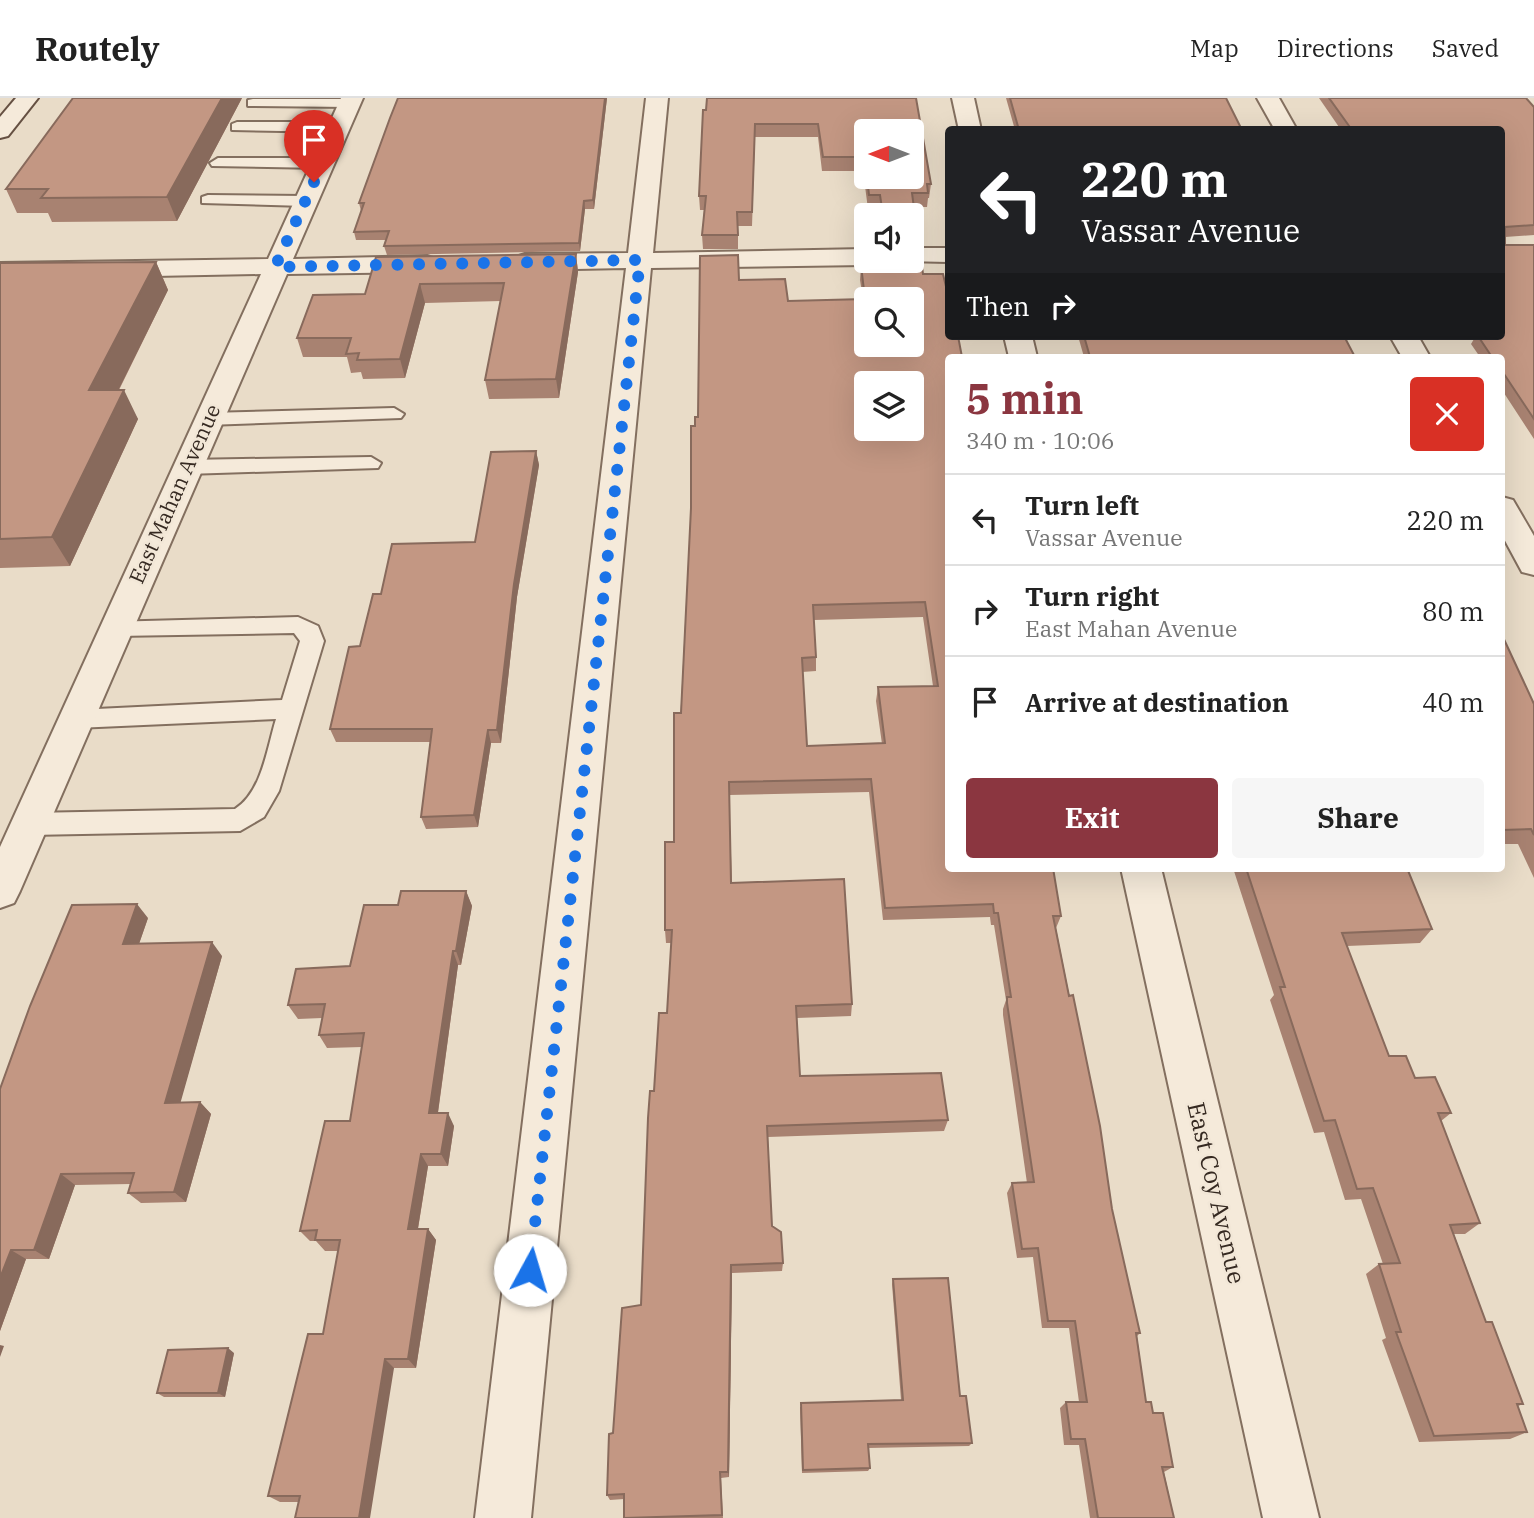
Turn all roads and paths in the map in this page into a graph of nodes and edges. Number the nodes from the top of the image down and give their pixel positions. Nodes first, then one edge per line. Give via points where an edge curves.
1 (27, 98) edge
2 (657, 98) edge
3 (963, 98) edge
4 (1268, 98) edge
5 (253, 103) dead end
6 (347, 109) edge
7 (969, 126) edge
8 (1284, 126) edge
9 (237, 127) dead end
10 (0, 131) edge
11 (218, 163) dead end
12 (322, 163) junction
13 (208, 200) dead end
14 (305, 201) junction
15 (945, 255) edge
16 (924, 256) edge
17 (854, 257) edge
18 (640, 260) junction
19 (458, 263) edge
20 (500, 263) edge
21 (275, 267) junction
22 (0, 271) edge
23 (394, 414) dead end
24 (207, 419) junction
25 (371, 463) dead end
26 (186, 467) junction
27 (1505, 512) edge
28 (1534, 564) edge
29 (116, 628) junction
30 (292, 709) junction
31 (76, 719) junction
32 (30, 824) junction
33 (1142, 872) edge
34 (0, 891) edge
35 (503, 1518) edge
36 (1291, 1518) edge

1 - 10 street
2 - 18 street
3 - 7 street
4 - 8 street
5 - 6 lane
6 - 9 lane
6 - 12 street, East Mahan Avenue
11 - 12 lane
12 - 14 street, East Mahan Avenue
13 - 14 lane
14 - 21 street, East Mahan Avenue
15 - 16 street
17 - 18 street
18 - 20 street
18 - 35 street
19 - 21 street
21 - 22 street
21 - 24 street, East Mahan Avenue
23 - 24 lane
24 - 26 street, East Mahan Avenue
25 - 26 lane
26 - 29 street, East Mahan Avenue
27 - 28 street
29 - 30 lane via 298,625 310,632 312,641
29 - 31 street, East Mahan Avenue
30 - 31 lane
30 - 32 lane via 266,791 255,810 240,820
31 - 32 street, East Mahan Avenue
32 - 34 street, East Mahan Avenue
33 - 36 street, East Coy Avenue

